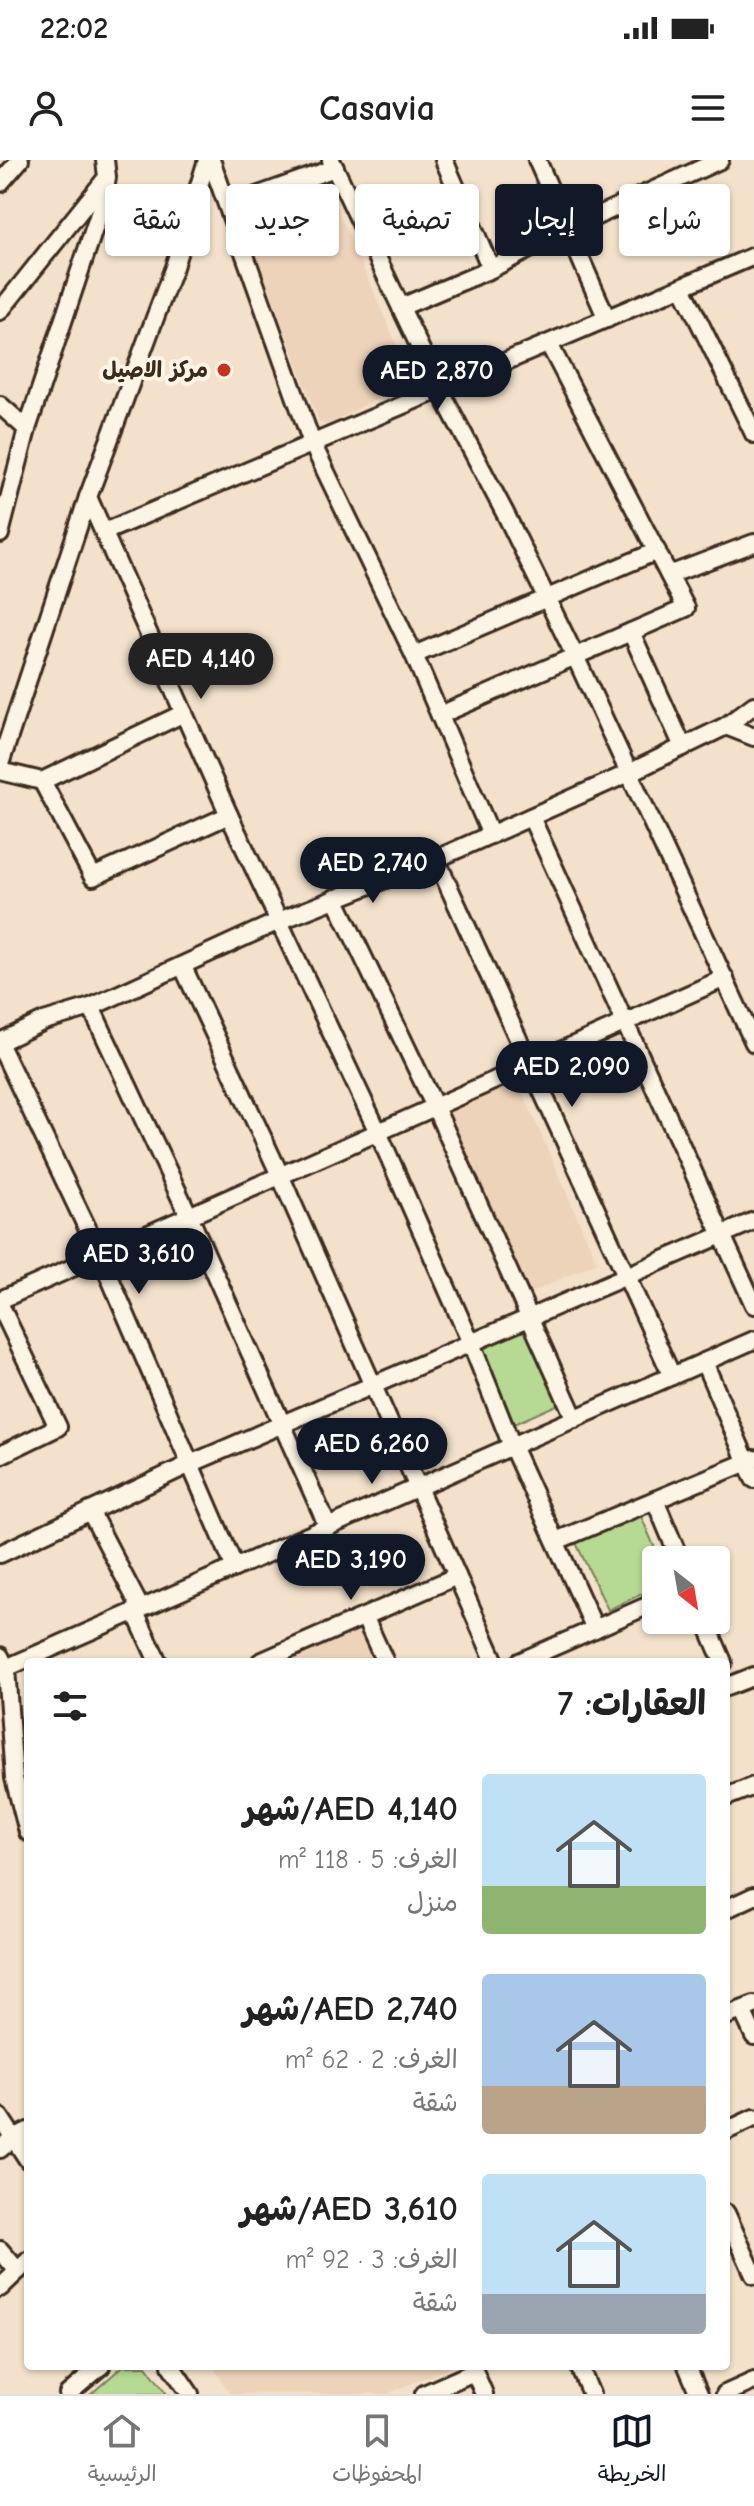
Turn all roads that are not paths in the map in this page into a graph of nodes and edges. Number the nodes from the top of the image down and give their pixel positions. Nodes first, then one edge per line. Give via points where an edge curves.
1 (20, 160) edge
2 (105, 160) edge
3 (209, 160) edge
4 (444, 160) edge
5 (537, 160) edge
6 (720, 160) edge
7 (333, 164) edge
8 (107, 177) junction
9 (0, 183) edge
10 (285, 184) edge
11 (547, 184) edge
12 (603, 213) edge
13 (516, 256) edge
14 (578, 256) edge
15 (754, 256) edge
16 (491, 269) junction
17 (682, 287) junction
18 (401, 307) junction
19 (0, 311) edge
20 (607, 319) junction
21 (549, 344) junction
22 (440, 390) junction
23 (0, 405) edge
24 (27, 429) junction
25 (754, 434) edge
26 (312, 443) junction
27 (88, 497) junction
28 (104, 532) junction
29 (0, 533) edge
30 (754, 543) edge
31 (657, 551) junction
32 (669, 575) junction
33 (547, 599) junction
34 (631, 632) junction
35 (414, 655) junction
36 (575, 656) junction
37 (754, 705) edge
38 (184, 713) junction
39 (440, 715) junction
40 (726, 726) junction
41 (754, 737) edge
42 (683, 747) junction
43 (0, 764) edge
44 (0, 771) edge
45 (629, 773) junction
46 (42, 781) junction
47 (229, 815) junction
48 (531, 817) junction
49 (491, 835) junction
50 (436, 859) junction
51 (335, 898) junction
52 (279, 921) junction
53 (183, 967) junction
54 (725, 978) junction
55 (91, 1007) junction
56 (625, 1022) junction
57 (0, 1043) edge
58 (754, 1043) edge
59 (530, 1064) junction
60 (435, 1107) junction
61 (378, 1132) junction
62 (280, 1175) junction
63 (189, 1216) junction
64 (754, 1221) edge
65 (722, 1235) junction
66 (100, 1255) junction
67 (626, 1276) junction
68 (0, 1302) edge
69 (754, 1305) edge
70 (530, 1317) junction
71 (754, 1340) edge
72 (471, 1343) junction
73 (704, 1362) junction
74 (672, 1376) junction
75 (372, 1385) junction
76 (575, 1419) junction
77 (282, 1424) junction
78 (512, 1446) junction
79 (0, 1455) edge
80 (750, 1460) edge
81 (190, 1464) junction
82 (754, 1479) edge
83 (418, 1488) junction
84 (655, 1500) junction
85 (90, 1511) junction
86 (328, 1527) junction
87 (556, 1541) junction
88 (674, 1546) edge
89 (0, 1554) edge
90 (235, 1568) junction
91 (457, 1576) junction
92 (642, 1608) edge
93 (138, 1611) junction
94 (365, 1618) junction
95 (595, 1629) junction
96 (711, 1634) edge
97 (156, 1658) edge
98 (270, 1658) edge
99 (383, 1658) edge
100 (493, 1658) edge
101 (528, 1658) edge
102 (721, 1658) edge
103 (3, 1662) edge
104 (754, 1676) edge
105 (730, 1680) edge
106 (7, 1780) edge
107 (754, 1786) edge
108 (730, 1795) edge
109 (24, 1822) edge
110 (754, 1896) edge
111 (730, 1907) edge
112 (741, 2010) edge
113 (754, 2036) edge
114 (0, 2117) edge
115 (754, 2118) edge
116 (730, 2129) edge
117 (24, 2133) edge
118 (6, 2144) edge
119 (24, 2157) edge
120 (730, 2222) edge
121 (0, 2250) edge
122 (23, 2266) edge
123 (754, 2275) edge
124 (0, 2288) edge
125 (96, 2370) edge
126 (174, 2370) edge
127 (471, 2370) edge
128 (473, 2370) edge
129 (581, 2370) edge
130 (689, 2370) edge
131 (754, 2381) edge
132 (68, 2394) edge
133 (190, 2394) edge
134 (424, 2394) edge
135 (484, 2394) edge
136 (591, 2394) edge
137 (699, 2394) edge
138 (725, 2394) edge

1 - 9 street
2 - 8 street
3 - 26 street
3 - 27 street
4 - 16 street
5 - 11 street
6 - 12 street
7 - 10 street
7 - 18 street
8 - 19 street
8 - 24 street
13 - 16 street
14 - 20 street
15 - 17 street
16 - 18 street
17 - 20 street
17 - 25 street
18 - 22 street
20 - 21 street
21 - 22 street
21 - 31 street
22 - 26 street
22 - 33 street
23 - 24 street
24 - 29 street
26 - 28 street
26 - 35 street
27 - 28 street
27 - 43 street
28 - 38 street
30 - 32 street
31 - 32 street
31 - 33 street
32 - 34 street via 686,608
33 - 35 street
33 - 36 street
34 - 36 street
34 - 42 street
35 - 39 street
36 - 39 street
36 - 45 street
37 - 40 street
38 - 46 street
38 - 47 street
39 - 49 street
40 - 41 street
40 - 42 street
42 - 45 street
44 - 46 street
45 - 48 street
45 - 54 street
46 - 47 street via 93,877
47 - 52 street
48 - 49 street
48 - 56 street
49 - 50 street
50 - 51 street
50 - 59 street
51 - 52 street
51 - 60 street
52 - 53 street
52 - 61 street
53 - 55 street
53 - 62 street
54 - 56 street
54 - 58 street
55 - 57 street via 44,1021
55 - 63 street
56 - 59 street
56 - 65 street
57 - 66 street
59 - 60 street
59 - 67 street
60 - 61 street
60 - 70 street
61 - 62 street
61 - 72 street
62 - 63 street
62 - 75 street
63 - 66 street
63 - 77 street
64 - 65 street
65 - 67 street
65 - 69 street
66 - 68 street
66 - 81 street
67 - 70 street
67 - 74 street
68 - 79 street via 58,1427
70 - 72 street
70 - 76 street
71 - 73 street
72 - 75 street
72 - 78 street
73 - 74 street
73 - 80 street
74 - 76 street
75 - 77 street
75 - 83 street
76 - 78 street
77 - 81 street
77 - 86 street
78 - 83 street
78 - 87 street
80 - 82 street
80 - 84 street
81 - 85 street
81 - 90 street
83 - 86 street
83 - 91 street
84 - 87 street
84 - 88 street
85 - 89 street
85 - 93 street
86 - 90 street
87 - 95 street
90 - 93 street
91 - 94 street
91 - 100 street
92 - 95 street
93 - 97 street
93 - 103 street
94 - 98 street
94 - 99 street
95 - 101 street
96 - 102 street
103 - 106 street
104 - 105 street
106 - 109 street
107 - 108 street
110 - 111 street
112 - 113 street
114 - 118 street
115 - 116 street
117 - 118 street
118 - 119 street
120 - 123 street
121 - 122 street
122 - 124 street
125 - 132 street
126 - 133 street
127 - 134 street
128 - 135 street
129 - 136 street
130 - 137 street
131 - 138 street

